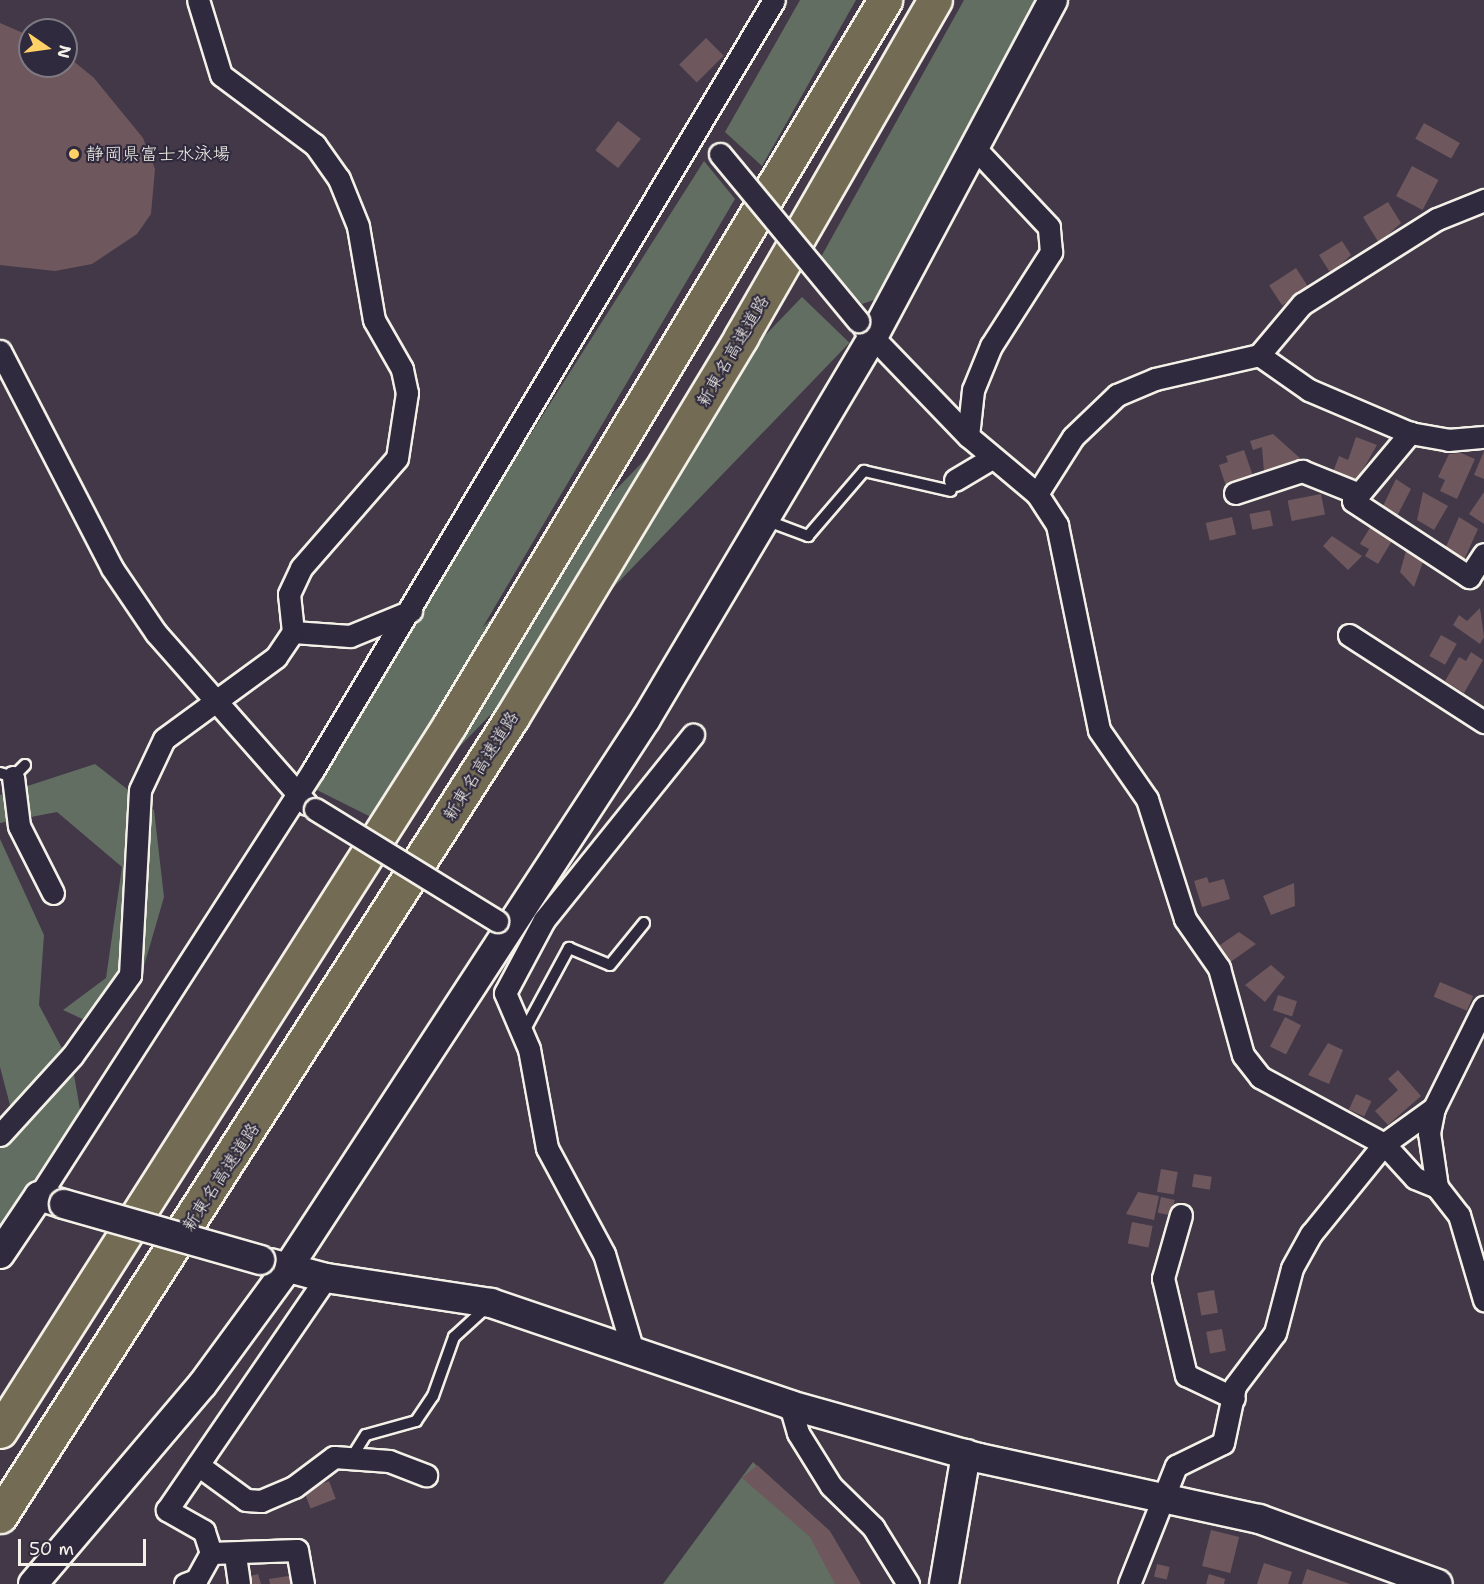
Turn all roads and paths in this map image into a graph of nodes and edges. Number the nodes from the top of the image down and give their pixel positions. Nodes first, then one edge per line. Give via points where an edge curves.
1 (198, 0) edge
2 (774, 0) edge
3 (885, 0) edge
4 (935, 0) edge
5 (1053, 0) edge
6 (700, 130) junction
7 (974, 147) junction
8 (1484, 200) edge
9 (865, 330) junction
10 (0, 351) edge
11 (1259, 355) junction
12 (1410, 433) junction
13 (968, 436) junction
14 (1484, 437) edge
15 (992, 458) junction
16 (953, 485) joint
17 (1235, 493) dead end
18 (1037, 494) junction
19 (1359, 494) junction
20 (768, 521) junction
21 (1484, 554) edge
22 (411, 611) junction
23 (293, 632) junction
24 (1349, 635) dead end
25 (219, 701) junction
26 (1484, 722) edge
27 (693, 735) dead end
28 (13, 772) edge
29 (296, 797) junction
30 (53, 893) dead end
31 (644, 923) dead end
32 (504, 925) junction
33 (536, 944) junction
34 (1484, 1007) edge
35 (522, 1033) junction
36 (1434, 1108) junction
37 (0, 1135) edge
38 (1384, 1144) junction
39 (1437, 1187) junction
40 (52, 1200) junction
41 (1180, 1215) dead end
42 (0, 1254) edge
43 (287, 1269) junction
44 (326, 1278) junction
45 (1484, 1300) edge
46 (490, 1303) junction
47 (633, 1351) junction
48 (1234, 1398) junction
49 (790, 1405) junction
50 (0, 1431) edge
51 (966, 1454) junction
52 (352, 1457) junction
53 (198, 1465) junction
54 (426, 1475) dead end
55 (1167, 1496) junction
56 (0, 1516) edge
57 (212, 1553) junction
58 (235, 1555) junction
59 (33, 1584) edge
60 (185, 1584) edge
61 (239, 1584) edge
62 (303, 1584) edge
63 (908, 1584) edge
64 (944, 1584) edge
65 (1129, 1584) edge
66 (1438, 1584) edge

1 - 23 street via 221,75 315,145 339,179 358,226 374,320 402,369 407,393 397,458 301,568 289,594
2 - 6 street
3 - 50 highway via 450,724
4 - 56 highway, 新東名高速道路 via 735,347 512,717
5 - 7 street
6 - 9 street, bridge
6 - 22 street
7 - 9 street
7 - 13 street via 1048,227 1051,252 991,346 973,390
8 - 11 street via 1437,219 1302,304
9 - 13 street
9 - 20 street
10 - 25 street via 112,568 156,633
11 - 12 street via 1309,390
11 - 18 street via 1155,379 1117,395 1073,437
12 - 14 street via 1448,441
12 - 19 street
13 - 15 street
15 - 16 street
15 - 18 street
16 - 20 lane via 864,471 808,536
17 - 19 street via 1302,471
18 - 38 street via 1057,525 1099,730 1147,799 1185,919 1220,968 1243,1055 1260,1077 1280,1090
19 - 21 street via 1353,501 1469,577
20 - 32 street
22 - 23 street via 350,636
22 - 29 street
23 - 25 street via 276,657
24 - 26 street
25 - 29 street
25 - 37 street via 164,739 141,790 130,975 72,1056
27 - 33 street via 544,920
28 - 30 street via 19,826
29 - 32 street, bridge
29 - 40 street
31 - 35 lane via 610,965 569,948
32 - 33 street
32 - 43 street
33 - 35 street via 505,993
34 - 36 street
35 - 47 street via 547,1148 604,1254
36 - 38 street
36 - 39 street via 1429,1133
38 - 39 street via 1415,1178
38 - 48 street via 1311,1234 1292,1268 1275,1333 1235,1386
39 - 45 street via 1459,1215
40 - 42 street
40 - 43 street, bridge
41 - 48 street via 1162,1278 1186,1375
43 - 44 street
43 - 59 street via 202,1385
44 - 46 street
44 - 53 street
46 - 47 street
46 - 52 lane via 454,1337 433,1396 416,1421 366,1435
47 - 49 street
48 - 55 street via 1223,1443 1176,1466
49 - 51 street
49 - 63 street via 798,1433 831,1486 873,1527
51 - 55 street
51 - 64 street
52 - 53 street via 334,1457 309,1478 261,1501 246,1500
52 - 54 street via 389,1461
53 - 57 street via 168,1510 204,1532
55 - 65 street
55 - 66 street via 1259,1519
57 - 58 street
57 - 60 street via 196,1580
58 - 61 street
58 - 62 street via 297,1550

